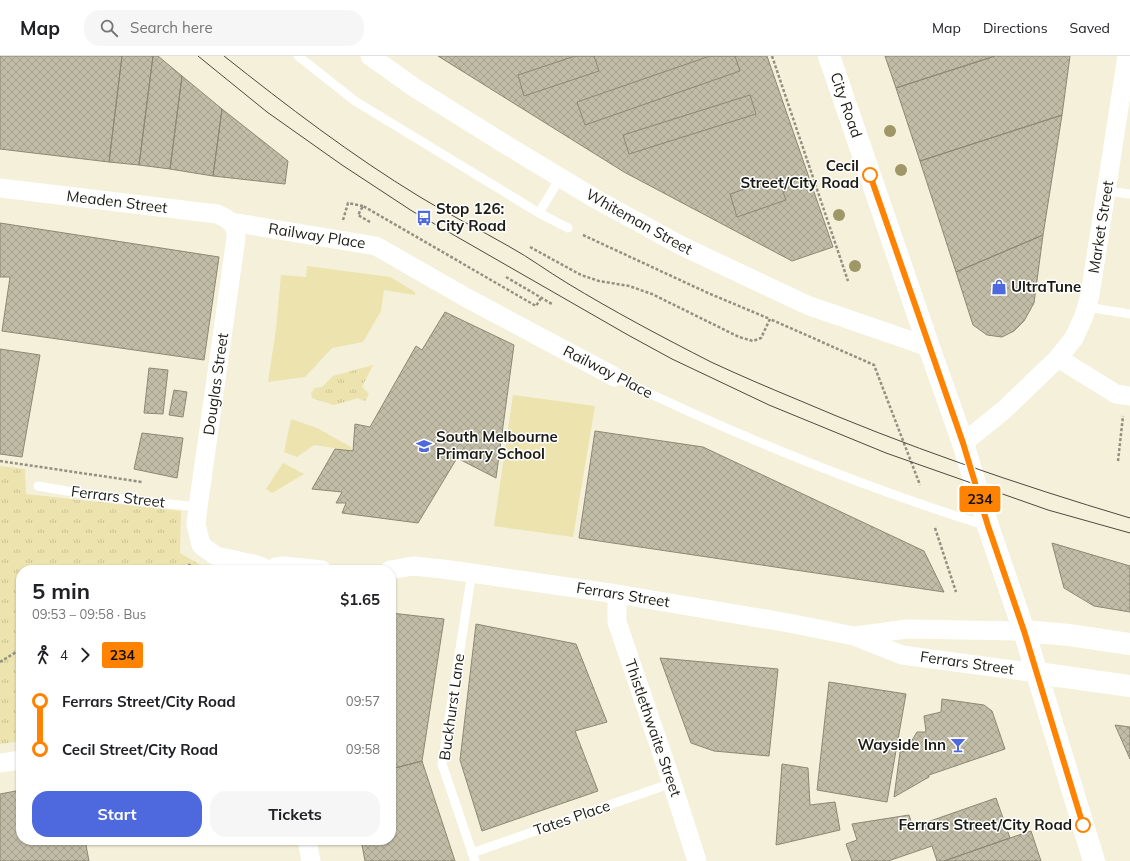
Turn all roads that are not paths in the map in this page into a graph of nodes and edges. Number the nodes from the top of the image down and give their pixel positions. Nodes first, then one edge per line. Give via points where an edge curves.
1 (298, 56) edge
2 (370, 56) edge
3 (829, 56) edge
4 (1127, 56) edge
5 (1127, 81) edge
6 (560, 178) junction
7 (0, 188) edge
8 (1107, 191) junction
9 (1130, 194) edge
10 (539, 213) junction
11 (232, 222) junction
12 (568, 228) road end
13 (1087, 307) junction
14 (1130, 314) edge
15 (928, 347) junction
16 (1058, 358) junction
17 (615, 377) joint
18 (1130, 396) edge
19 (963, 443) junction
20 (38, 486) dead end
21 (198, 507) junction
22 (988, 526) junction
23 (257, 565) edge
24 (396, 569) edge
25 (472, 572) junction
26 (617, 594) junction
27 (1024, 631) junction
28 (854, 636) junction
29 (1130, 644) edge
30 (1037, 673) junction
31 (1130, 686) edge
32 (16, 761) edge
33 (0, 763) edge
34 (672, 784) junction
35 (308, 845) edge
36 (474, 857) edge
37 (310, 861) edge
38 (697, 861) edge
39 (1094, 861) edge

1 - 10 lane via 355,101
2 - 6 street, Whiteman Street via 415,88
3 - 15 main road, City Road
4 - 5 street, Market Street
5 - 8 street, Market Street
6 - 10 lane
6 - 15 street, Whiteman Street via 680,245 807,305
7 - 11 street, Meaden Street via 217,214
8 - 9 lane
8 - 13 street, Market Street
10 - 12 lane
11 - 17 street, Railway Place via 376,246
11 - 21 street, Douglas Street via 236,229 236,238
13 - 14 lane
13 - 16 street, Market Street via 1074,338
15 - 19 main road, City Road
16 - 18 street via 1116,394
16 - 19 street, Market Street via 1004,410
17 - 22 lane, Railway Place via 678,408 861,483
19 - 22 main road, City Road
20 - 21 lane, Ferrars Street via 96,496
21 - 23 street, Douglas Street via 196,524 201,546 216,556
22 - 27 main road, City Road
24 - 25 street, Ferrars Street via 413,566
25 - 26 street, Ferrars Street
25 - 36 lane, Buckhurst Lane via 442,764
26 - 28 street, Ferrars Street
26 - 34 street, Thistlethwaite Street via 617,622
27 - 28 street, Ferrars Street via 907,629
27 - 29 main road, Ferrars Street
27 - 30 main road, City Road
28 - 30 street, Ferrars Street via 902,655
30 - 31 main road, Ferrars Street
30 - 39 main road, City Road
32 - 33 street
34 - 36 lane, Tates Place
34 - 38 street, Thistlethwaite Street
35 - 37 street

